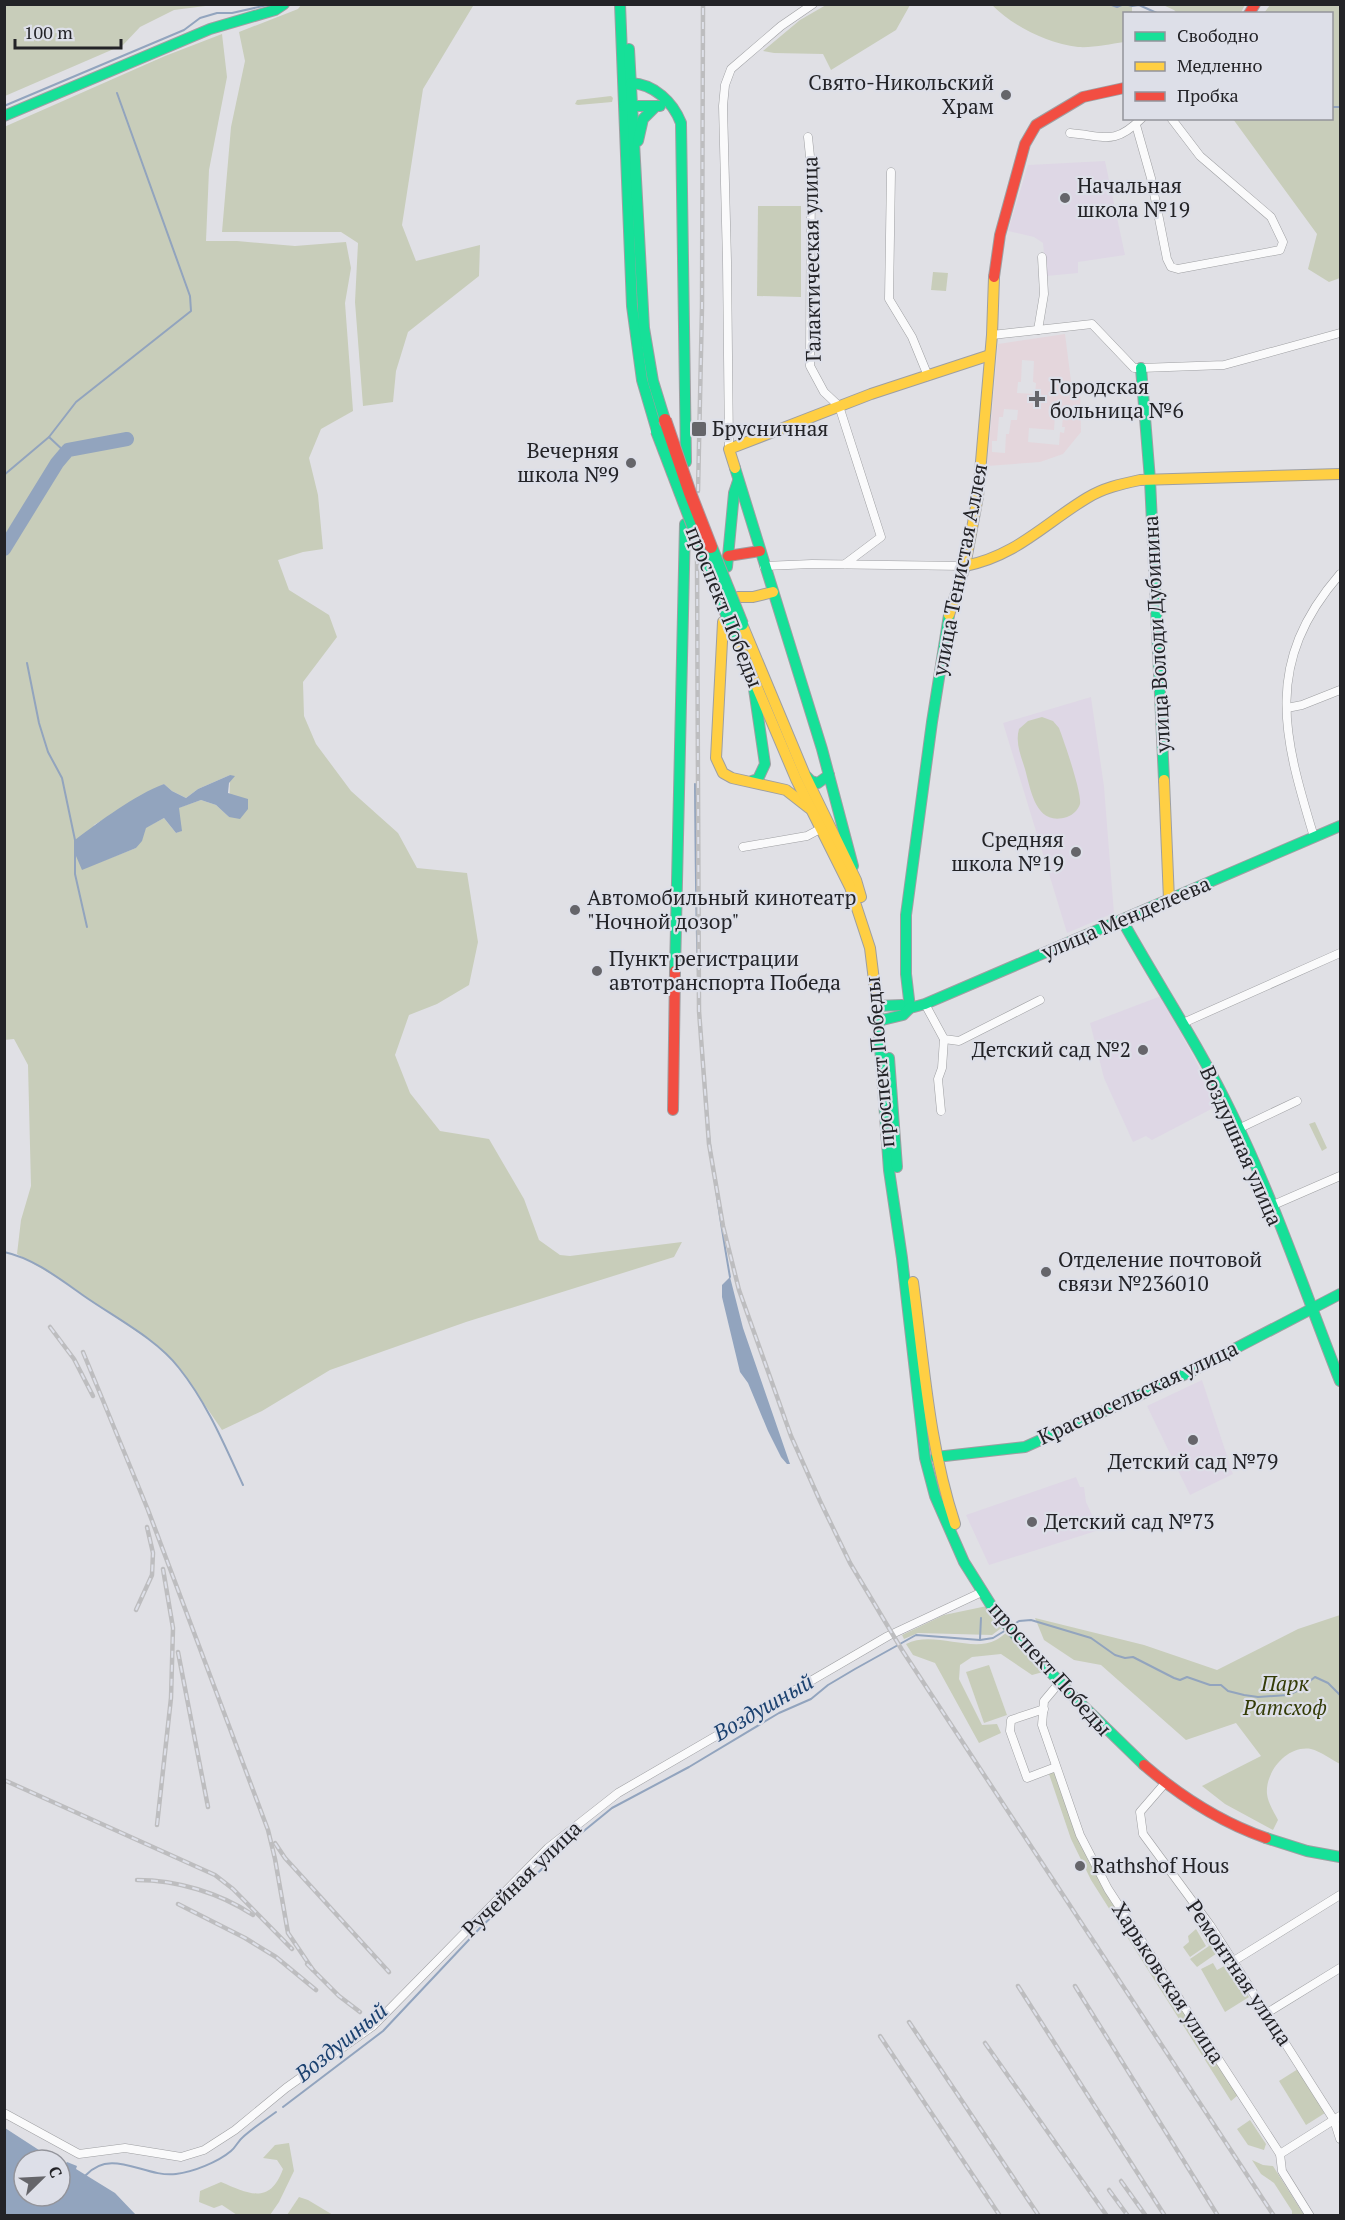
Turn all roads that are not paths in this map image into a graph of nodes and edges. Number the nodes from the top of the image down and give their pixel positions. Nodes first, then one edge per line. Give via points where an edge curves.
1 (284, 4) edge
2 (620, 4) edge
3 (626, 4) edge
4 (813, 4) edge
5 (630, 83) junction
6 (1123, 88) edge
7 (627, 106) junction
8 (656, 106) junction
9 (672, 106) junction
10 (4, 116) edge
11 (1173, 120) edge
12 (1139, 122) edge
13 (1070, 133) dead end
14 (808, 137) dead end
15 (634, 149) junction
16 (891, 172) dead end
17 (1042, 257) dead end
18 (1038, 330) junction
19 (1341, 333) edge
20 (992, 335) junction
21 (990, 356) junction
22 (1141, 368) junction
23 (928, 376) junction
24 (839, 406) junction
25 (729, 449) junction
26 (686, 462) dead end
27 (1341, 474) edge
28 (1150, 480) junction
29 (738, 481) junction
30 (685, 524) dead end
31 (760, 551) junction
32 (845, 564) junction
33 (764, 566) junction
34 (965, 566) junction
35 (1341, 574) edge
36 (773, 592) junction
37 (738, 597) dead end
38 (723, 622) dead end
39 (738, 629) junction
40 (752, 680) junction
41 (1341, 690) edge
42 (1287, 708) junction
43 (805, 775) junction
44 (829, 775) junction
45 (752, 781) junction
46 (811, 811) junction
47 (1340, 826) edge
48 (820, 829) junction
49 (1314, 837) junction
50 (743, 847) dead end
51 (856, 880) junction
52 (1168, 900) junction
53 (1122, 920) junction
54 (1341, 953) edge
55 (1040, 1000) dead end
56 (925, 1004) junction
57 (881, 1006) junction
58 (910, 1008) junction
59 (882, 1020) junction
60 (1183, 1023) junction
61 (944, 1040) junction
62 (1297, 1101) dead end
63 (673, 1110) dead end
64 (941, 1111) dead end
65 (1238, 1129) junction
66 (1341, 1176) edge
67 (1271, 1206) junction
68 (1341, 1294) edge
69 (1311, 1309) junction
70 (1341, 1381) edge
71 (930, 1458) junction
72 (986, 1592) junction
73 (1063, 1679) junction
74 (1044, 1709) junction
75 (1056, 1767) junction
76 (1166, 1782) junction
77 (1341, 1850) edge
78 (1341, 1857) edge
79 (1341, 1896) edge
80 (1232, 1962) junction
81 (1341, 1968) edge
82 (1267, 2013) junction
83 (4, 2113) edge
84 (1337, 2118) edge
85 (1341, 2139) edge
86 (1280, 2154) junction
87 (1310, 2216) edge

1 - 10 street via 210,29
2 - 7 street, проспект Победы
3 - 5 street, проспект Победы
4 - 25 street via 742,57 730,69 725,85
5 - 7 street, проспект Победы
5 - 9 street via 643,84
6 - 20 street, улица Тенистая Аллея via 1083,97 1059,110 1036,125 1025,144 1000,235
7 - 8 street
7 - 15 street, проспект Победы
7 - 39 street, проспект Победы, bridge via 633,329 642,384 657,431
8 - 9 street
8 - 15 street via 643,118
9 - 26 street via 681,123
11 - 12 street via 1200,156 1271,217 1283,242 1281,250 1178,269 1171,267
12 - 13 street via 1124,134 1107,139
14 - 24 street, Галактическая улица via 810,366 824,392
15 - 39 street, проспект Победы, bridge via 645,328 653,381
16 - 23 street via 889,299 912,337
17 - 18 street via 1044,294
18 - 20 street
18 - 22 street via 1092,324 1134,368
19 - 22 street via 1224,364
20 - 21 street, улица Тенистая Аллея
21 - 23 street
21 - 34 street, улица Тенистая Аллея via 978,496
22 - 28 street, улица Володи Дубинина
23 - 24 street
24 - 25 street
24 - 32 street, Галактическая улица via 881,537
25 - 29 street, проспект Победы
27 - 28 street
28 - 34 street via 1109,487 1088,497 1005,555
28 - 52 street, улица Володи Дубинина
29 - 31 street, проспект Победы
29 - 31 street, проспект Победы via 727,562
30 - 63 street, проспект Победы
31 - 33 street, проспект Победы
32 - 33 street
32 - 34 street
33 - 36 street, проспект Победы
34 - 58 street, улица Тенистая Аллея via 949,616 906,915
35 - 42 street via 1309,617 1297,645 1287,682
36 - 37 street, проспект Победы
36 - 44 street, проспект Победы
38 - 45 street via 716,758 723,773
39 - 40 street, проспект Победы
39 - 43 street, проспект Победы
40 - 45 street via 765,764 758,779
40 - 46 street, проспект Победы
41 - 42 street
42 - 49 street via 1290,748
43 - 44 street via 818,783
43 - 51 street, проспект Победы
44 - 51 street, проспект Победы
45 - 46 street via 792,793
46 - 48 street, проспект Победы
47 - 49 street, улица Менделеева
48 - 50 street via 807,836
48 - 57 street, проспект Победы via 858,908
49 - 52 street, улица Менделеева
51 - 57 street, проспект Победы via 878,951
52 - 53 street, улица Менделеева
53 - 56 street, улица Менделеева
53 - 60 street, Воздушная улица via 1154,980
54 - 60 street
55 - 61 street via 959,1041
56 - 58 street, улица Менделеева
56 - 61 street
57 - 58 street, улица Менделеева
57 - 59 street, проспект Победы
58 - 59 street, улица Менделеева via 903,1015
59 - 71 street, проспект Победы via 890,1170
60 - 65 street, Воздушная улица
61 - 64 street via 938,1079
62 - 65 street
65 - 67 street, Воздушная улица
66 - 67 street
67 - 69 street, Воздушная улица
68 - 69 street, Красносельская улица
69 - 70 street, Воздушная улица
69 - 71 street, Красносельская улица via 1190,1372 1025,1447
71 - 72 street, проспект Победы via 931,1486 941,1512
72 - 73 street, проспект Победы
72 - 83 street, Ручейная улица via 888,1636 618,1793 548,1848 373,2026 204,2150 181,2157 125,2148 84,2154
73 - 74 street via 1044,1701
73 - 76 street, проспект Победы via 1119,1744
73 - 77 street, проспект Победы via 1124,1739 1218,1810 1256,1829
74 - 75 street, Харьковская улица via 1042,1725
74 - 75 street via 1011,1720 1010,1731 1027,1778
75 - 86 street, Харьковская улица via 1080,1835 1108,1889
76 - 78 street, проспект Победы via 1244,1831 1292,1848
76 - 80 street, Ремонтная улица via 1140,1812 1143,1834 1210,1925
79 - 80 street
80 - 82 street, Ремонтная улица
81 - 82 street
82 - 84 street, Ремонтная улица
84 - 85 street, Ремонтная улица
84 - 86 street
86 - 87 street, Харьковская улица via 1282,2171

